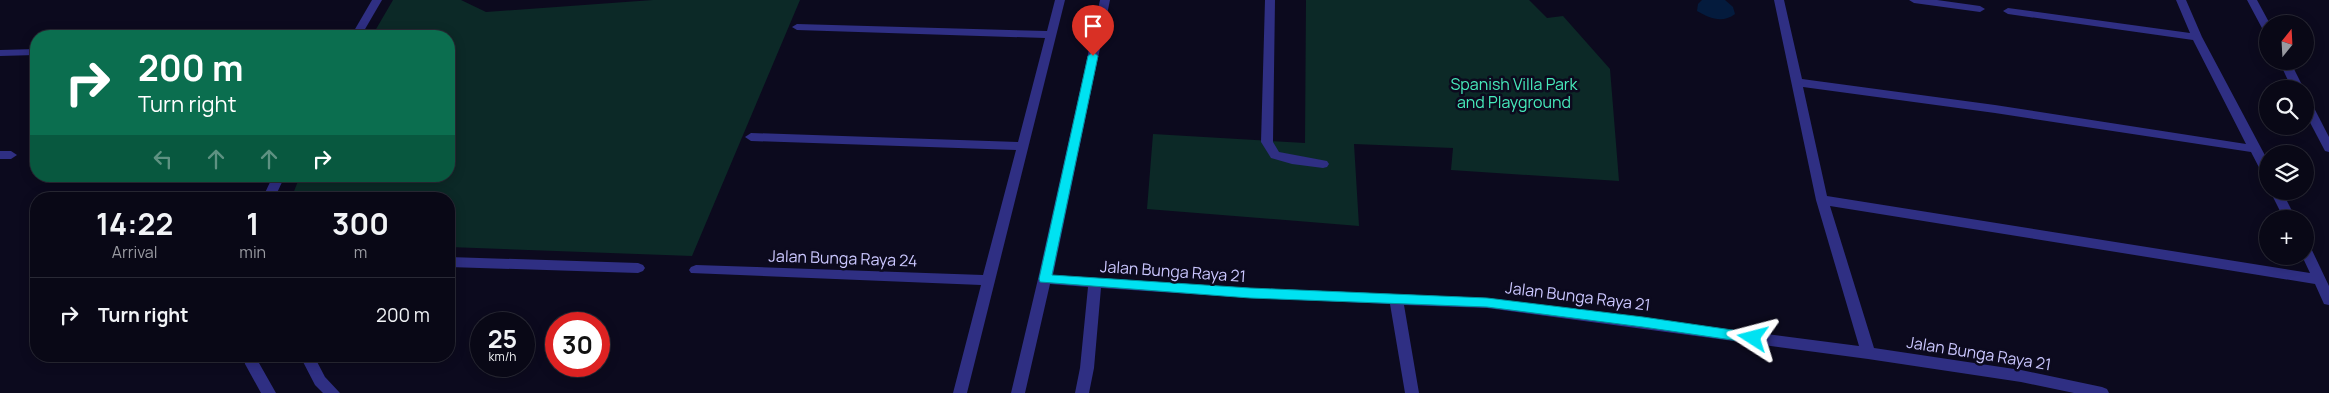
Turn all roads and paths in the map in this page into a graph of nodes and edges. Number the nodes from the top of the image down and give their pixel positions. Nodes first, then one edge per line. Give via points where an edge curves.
1 (378, 0) edge
2 (1060, 0) edge
3 (1105, 0) edge
4 (1270, 0) edge
5 (1779, 0) edge
6 (1914, 0) edge
7 (2181, 0) edge
8 (2252, 0) edge
9 (1980, 9) dead end
10 (2008, 11) dead end
11 (2260, 15) edge
12 (797, 27) dead end
13 (360, 30) edge
14 (1052, 36) junction
15 (2197, 37) junction
16 (30, 52) edge
17 (0, 53) edge
18 (1796, 82) junction
19 (2314, 119) edge
20 (751, 137) dead end
21 (1023, 146) junction
22 (2329, 148) edge
23 (2255, 149) junction
24 (2259, 157) edge
25 (1323, 164) dead end
26 (1822, 200) junction
27 (455, 262) edge
28 (2313, 265) edge
29 (638, 268) dead end
30 (696, 270) dead end
31 (1045, 279) junction
32 (989, 280) junction
33 (2320, 280) junction
34 (1095, 283) junction
35 (1396, 298) junction
36 (2329, 300) edge
37 (1868, 353) junction
38 (252, 362) edge
39 (310, 362) edge
40 (269, 393) edge
41 (333, 393) edge
42 (960, 393) edge
43 (1018, 393) edge
44 (1082, 393) edge
45 (1412, 393) edge
46 (2102, 393) edge

1 - 13 street
2 - 14 street
3 - 31 street
4 - 25 street via 1267,142 1275,155
5 - 18 street
6 - 9 street
7 - 15 street
8 - 11 street
10 - 15 street
12 - 14 street
14 - 21 street
15 - 23 street
16 - 17 street
18 - 23 street
18 - 26 street
19 - 22 street
20 - 21 street
21 - 32 street
23 - 24 street
26 - 33 street
26 - 37 street
27 - 29 street
28 - 33 street
30 - 32 street, Jalan Bunga Raya 24
31 - 34 street, Jalan Bunga Raya 21
31 - 43 street
32 - 42 street
33 - 36 street
34 - 35 street, Jalan Bunga Raya 21
34 - 44 street
35 - 37 street, Jalan Bunga Raya 21 via 1497,304
35 - 45 street
37 - 46 street, Jalan Bunga Raya 21 via 2021,376
38 - 40 street
39 - 41 street via 320,381

